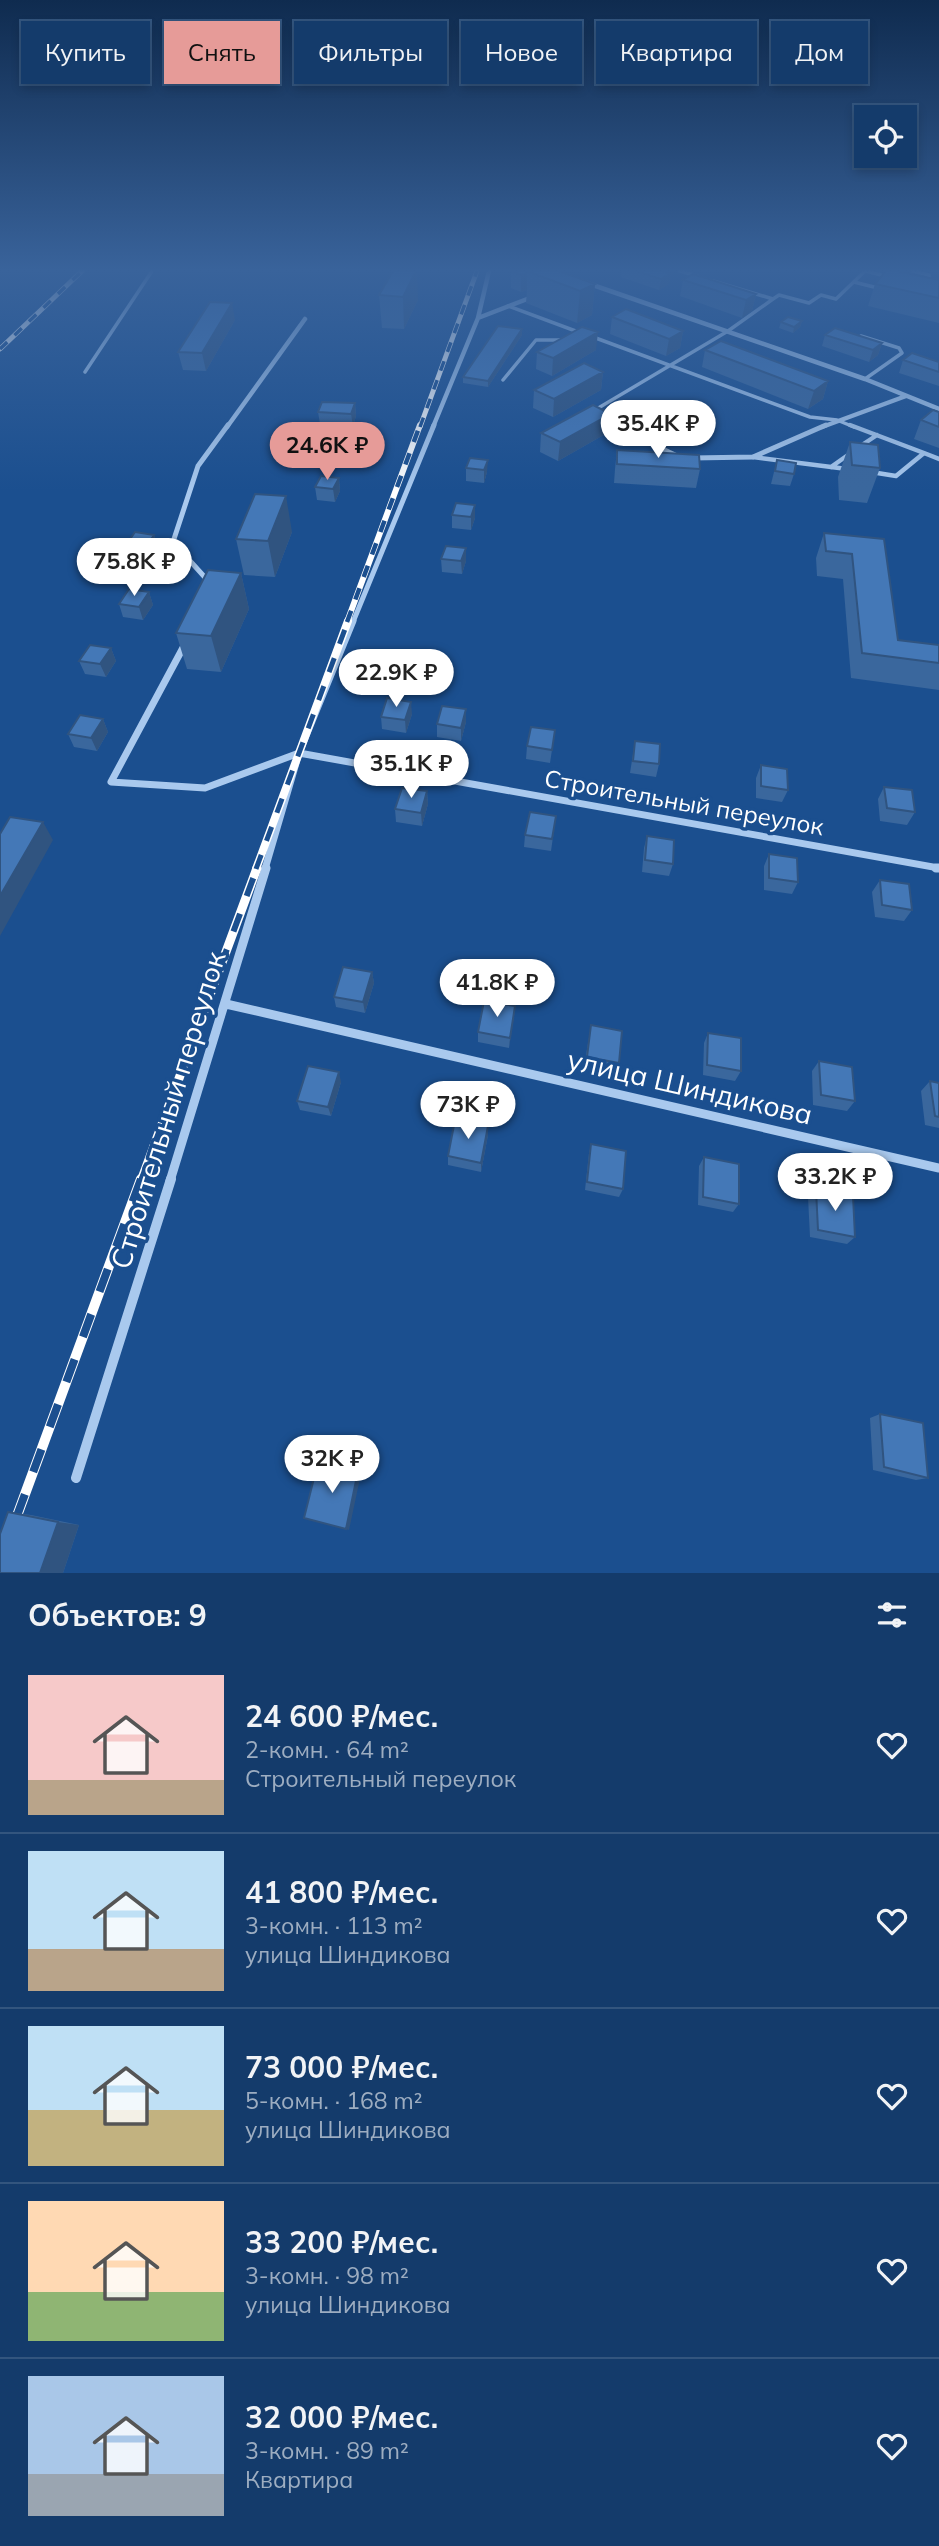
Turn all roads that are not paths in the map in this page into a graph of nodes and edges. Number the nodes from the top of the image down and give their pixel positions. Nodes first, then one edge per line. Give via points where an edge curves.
1 (103, 344) edge
2 (287, 344) edge
3 (467, 344) edge
4 (532, 344) edge
5 (614, 344) edge
6 (705, 344) edge
7 (766, 344) edge
8 (888, 344) edge
9 (670, 365) junction
10 (85, 372) dead end
11 (865, 379) junction
12 (503, 380) dead end
13 (906, 396) junction
14 (939, 409) edge
15 (590, 412) joint
16 (837, 420) junction
17 (877, 435) junction
18 (924, 453) junction
19 (753, 457) junction
20 (939, 459) edge
21 (831, 467) junction
22 (857, 471) edge
23 (870, 472) edge
24 (216, 589) edge
25 (190, 637) edge
26 (299, 754) junction
27 (939, 868) edge
28 (226, 1004) junction
29 (939, 1168) edge
30 (76, 1478) dead end

1 - 10 lane
2 - 24 street via 198,466 173,542
3 - 26 street, Строительный переулок
4 - 12 lane
5 - 9 lane
6 - 9 lane
7 - 11 street
8 - 11 lane via 901,353
9 - 15 lane
9 - 16 lane via 810,417
11 - 13 street
13 - 14 street
13 - 16 street
15 - 19 street via 680,458
16 - 17 lane
16 - 19 street
17 - 18 lane
17 - 21 lane
18 - 20 lane
18 - 23 lane via 896,476
19 - 21 lane
21 - 22 lane
25 - 26 street via 111,782 205,788
26 - 27 street, Строительный переулок
26 - 28 street, Строительный переулок
28 - 29 street, улица Шиндикова
28 - 30 street, Строительный переулок

